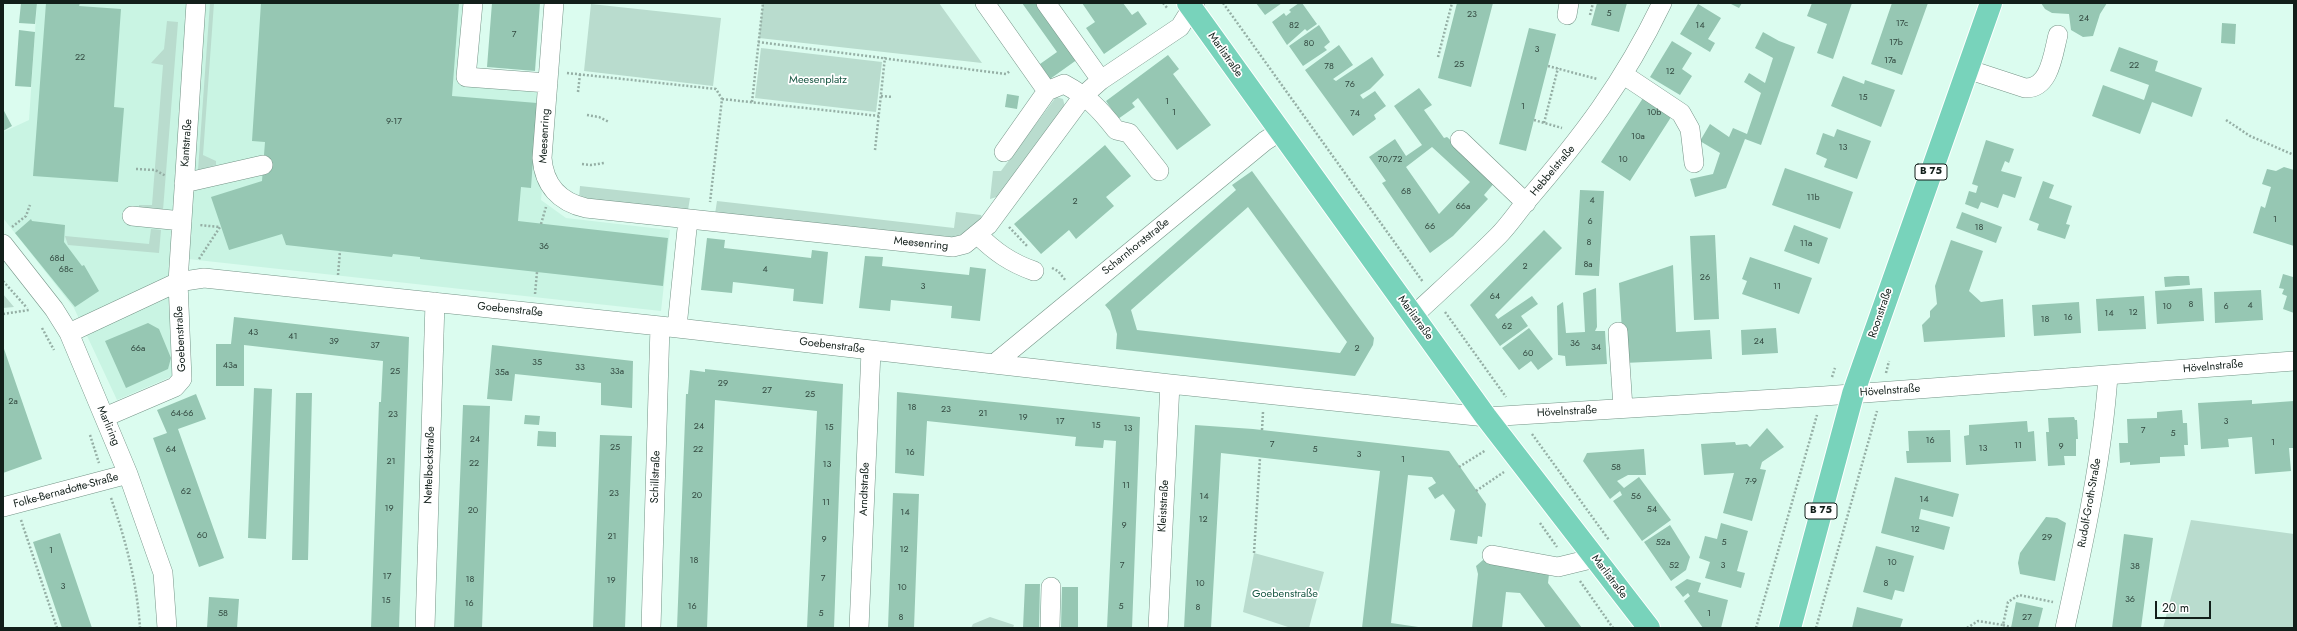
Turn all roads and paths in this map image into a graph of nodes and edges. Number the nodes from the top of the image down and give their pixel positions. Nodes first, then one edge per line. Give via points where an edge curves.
1 (196, 3) edge
2 (473, 3) edge
3 (554, 3) edge
4 (763, 3) edge
5 (986, 3) edge
6 (1046, 3) edge
7 (1223, 3) edge
8 (1452, 3) edge
9 (1593, 3) edge
10 (1662, 3) edge
11 (1990, 3) edge
12 (1192, 5) edge
13 (1590, 15) dead end
14 (2058, 35) dead end
15 (758, 42) junction
16 (886, 57) junction
17 (1438, 57) dead end
18 (1025, 59) junction
19 (1548, 66) dead end
20 (1558, 68) junction
21 (1967, 69) junction
22 (580, 74) junction
23 (549, 77) junction
24 (1102, 80) junction
25 (1619, 83) junction
26 (1047, 91) junction
27 (578, 92) dead end
28 (1084, 95) junction
29 (881, 96) junction
30 (893, 97) dead end
31 (722, 99) junction
32 (752, 102) junction
33 (587, 115) dead end
34 (879, 116) junction
35 (1534, 120) dead end
36 (2226, 120) dead end
37 (609, 122) dead end
38 (1544, 123) junction
39 (1279, 132) junction
40 (1579, 139) junction
41 (1460, 140) dead end
42 (875, 150) dead end
43 (1004, 152) dead end
44 (2294, 155) edge
45 (604, 162) dead end
46 (1694, 163) dead end
47 (582, 164) dead end
48 (263, 165) dead end
49 (136, 169) dead end
50 (1158, 171) dead end
51 (177, 180) junction
52 (1526, 203) junction
53 (30, 205) dead end
54 (132, 216) dead end
55 (688, 218) junction
56 (708, 221) junction
57 (186, 223) junction
58 (977, 234) junction
59 (6, 237) edge
60 (196, 264) dead end
61 (1034, 271) dead end
62 (3, 282) edge
63 (178, 282) junction
64 (1434, 297) junction
65 (435, 302) junction
66 (30, 310) junction
67 (3, 314) edge
68 (1414, 315) junction
69 (34, 316) dead end
70 (38, 321) dead end
71 (668, 326) junction
72 (1618, 332) dead end
73 (69, 333) junction
74 (871, 351) junction
75 (57, 356) dead end
76 (2294, 360) edge
77 (994, 364) junction
78 (2108, 376) junction
79 (1170, 384) junction
80 (1853, 394) junction
81 (1623, 408) junction
82 (1519, 415) junction
83 (105, 417) junction
84 (1486, 417) junction
85 (1874, 419) dead end
86 (1812, 427) dead end
87 (89, 433) dead end
88 (1488, 448) dead end
89 (1260, 458) dead end
90 (1459, 467) dead end
91 (1505, 472) dead end
92 (128, 474) junction
93 (105, 481) junction
94 (1476, 491) dead end
95 (10, 506) edge
96 (1612, 544) dead end
97 (1254, 553) dead end
98 (1492, 555) dead end
99 (1595, 558) junction
100 (39, 559) dead end
101 (35, 561) junction
102 (1051, 587) dead end
103 (51, 595) dead end
104 (47, 597) junction
105 (2070, 606) junction
106 (2003, 625) junction
107 (2011, 627) edge
108 (57, 628) edge
109 (140, 628) edge
110 (167, 628) edge
111 (425, 628) edge
112 (651, 628) edge
113 (859, 628) edge
114 (1050, 628) edge
115 (1158, 628) edge
116 (1648, 628) edge
117 (1756, 628) edge
118 (1790, 628) edge
119 (1816, 628) edge
120 (1967, 628) edge
121 (2065, 628) edge

1 - 51 street, Kantstraße
2 - 23 street via 466,76
3 - 23 street, Meesenring
4 - 15 path
5 - 18 street
6 - 24 street
7 - 64 path
8 - 17 path
9 - 13 path
10 - 25 street, Hebbelstraße
11 - 21 main road, Roonstraße / B 75
12 - 24 street, Meesenring via 1180,28
12 - 39 main road, Marlistraße
14 - 21 street via 2049,69 2043,81 2033,89
15 - 16 path
15 - 32 path
16 - 18 path via 1006,74
16 - 29 path
18 - 26 street
19 - 20 path
20 - 25 path
20 - 38 path
21 - 80 main road, Roonstraße / B 75
22 - 23 path
22 - 27 path
22 - 31 path via 716,89
23 - 55 street, Meesenring via 543,165 546,180 556,194 571,204 586,208
24 - 28 street, Meesenring
25 - 40 street, Hebbelstraße
25 - 46 street via 1681,113 1690,130
26 - 28 street via 1064,84
26 - 43 street
28 - 50 street via 1098,107 1116,130 1129,133
28 - 58 street, Meesenring via 998,212
29 - 30 path
29 - 34 path
31 - 32 path
31 - 56 path
32 - 34 path
33 - 37 path
34 - 42 path
35 - 38 path
36 - 44 path via 2250,136
38 - 40 path via 1569,130
39 - 68 main road, Marlistraße
39 - 77 street, Scharnhorststraße
40 - 52 street, Hebbelstraße
41 - 52 street
45 - 47 path
48 - 51 street
49 - 51 path via 155,170
51 - 57 street, Kantstraße
52 - 64 street, Hebbelstraße via 1499,235
53 - 59 path via 26,216
54 - 57 street
55 - 56 street, Meesenring
55 - 71 street
56 - 58 street, Meesenring via 953,247 965,244
57 - 60 path via 220,227
57 - 63 street, Kantstraße
58 - 61 street via 995,252 1014,264
59 - 73 street, Marliring
62 - 66 path
63 - 65 street, Goebenstraße via 204,278
63 - 73 street, Goebenstraße
63 - 83 street, Goebenstraße via 182,379 175,387
64 - 68 street, Hebbelstraße
64 - 82 path
65 - 71 street, Goebenstraße
65 - 111 street, Nettelbeckstraße
66 - 67 path
66 - 69 path
68 - 84 main road, Marlistraße
70 - 75 path
71 - 74 street, Goebenstraße
71 - 112 street, Schillstraße
72 - 81 street
73 - 83 street, Marliring
74 - 77 street, Goebenstraße
74 - 113 street, Arndtstraße
76 - 78 street, Hövelnstraße
77 - 79 street, Goebenstraße
78 - 80 street, Hövelnstraße
78 - 105 street, Rudolf-Groth-Straße via 2106,412 2086,533
79 - 84 street, Goebenstraße
79 - 115 street, Kleiststraße
80 - 81 street, Hövelnstraße
80 - 118 main road, Roonstraße / B 75
81 - 82 street, Hövelnstraße
82 - 84 street, Hövelnstraße
82 - 96 path
83 - 92 street, Marliring
84 - 99 main road, Marlistraße
85 - 119 path
86 - 117 path
87 - 93 path
88 - 90 path
89 - 97 path
91 - 94 path
92 - 93 street, Folke-Bernadotte-Straße
92 - 110 street, Marliring via 163,573
93 - 95 street, Folke-Bernadotte-Straße
93 - 109 path via 126,541 138,598
95 - 101 path
98 - 99 street via 1558,567
99 - 116 main road, Marlistraße
100 - 101 path
101 - 104 path
102 - 114 street
103 - 104 path
104 - 108 path
105 - 106 path via 2019,595 2008,602
105 - 121 street, Rudolf-Groth-Straße
106 - 107 path
106 - 120 path via 1978,621

